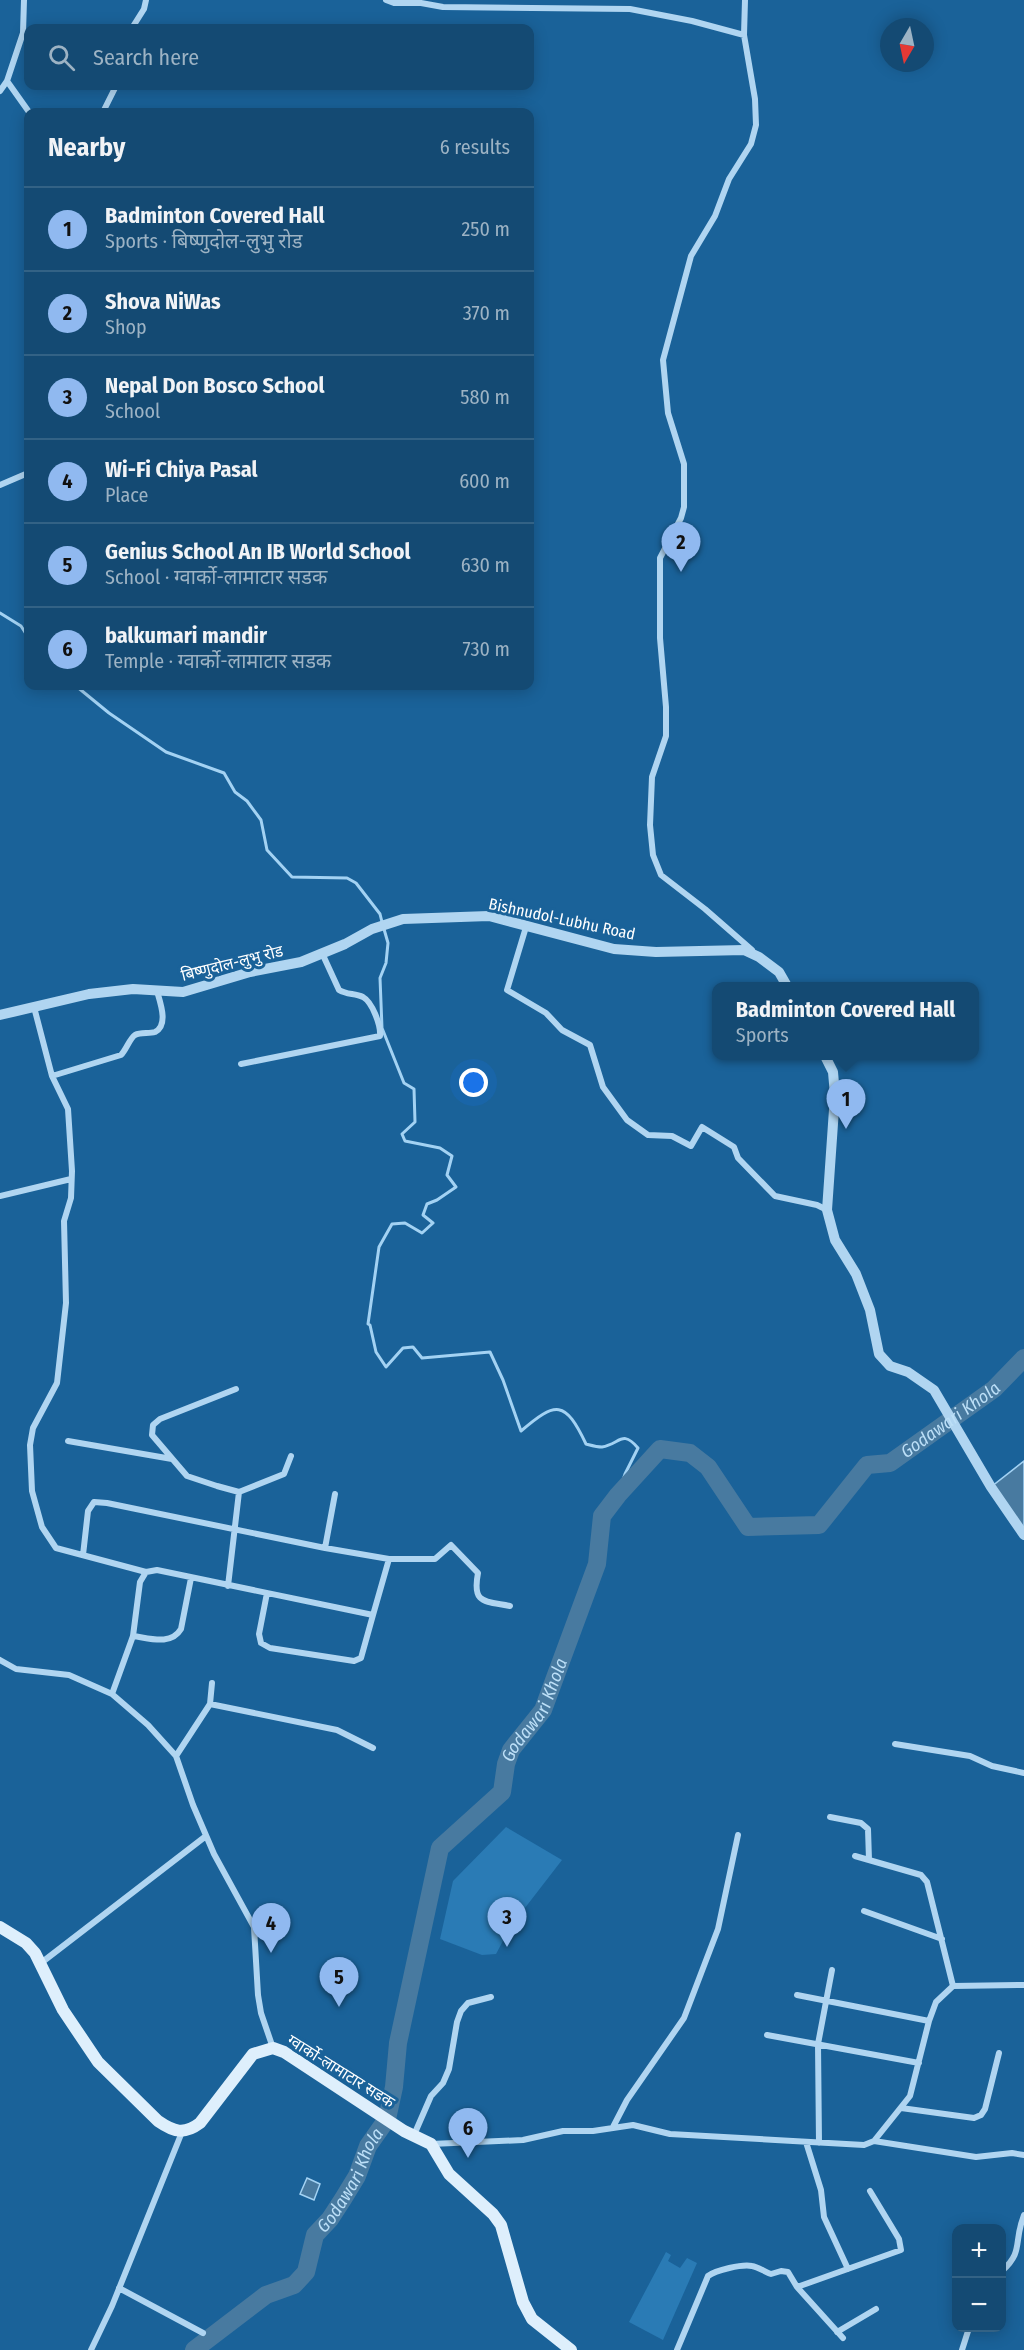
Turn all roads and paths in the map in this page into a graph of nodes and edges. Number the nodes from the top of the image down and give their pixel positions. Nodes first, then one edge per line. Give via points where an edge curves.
1 (24, 0) edge
2 (146, 0) edge
3 (386, 0) edge
4 (745, 0) edge
5 (135, 24) edge
6 (744, 35) junction
7 (7, 81) junction
8 (114, 90) edge
9 (0, 91) edge
10 (26, 108) edge
11 (105, 108) edge
12 (24, 475) edge
13 (0, 485) edge
14 (393, 922) joint
15 (526, 927) junction
16 (322, 953) junction
17 (759, 957) junction
18 (784, 982) edge
19 (157, 991) junction
20 (34, 1007) junction
21 (0, 1015) edge
22 (827, 1060) edge
23 (241, 1064) dead end
24 (52, 1076) junction
25 (72, 1179) junction
26 (0, 1196) edge
27 (827, 1210) junction
28 (236, 1389) dead end
29 (68, 1441) dead end
30 (291, 1456) dead end
31 (172, 1459) junction
32 (239, 1492) junction
33 (335, 1494) dead end
34 (234, 1529) junction
35 (1024, 1534) edge
36 (325, 1548) junction
37 (83, 1556) junction
38 (389, 1559) junction
39 (146, 1572) junction
40 (191, 1578) junction
41 (228, 1586) junction
42 (267, 1593) junction
43 (510, 1606) dead end
44 (373, 1615) junction
45 (133, 1636) junction
46 (0, 1660) edge
47 (212, 1683) dead end
48 (112, 1694) junction
49 (210, 1704) junction
50 (895, 1744) dead end
51 (372, 1748) dead end
52 (176, 1756) junction
53 (1024, 1773) edge
54 (830, 1817) dead end
55 (738, 1835) dead end
56 (206, 1836) junction
57 (855, 1856) dead end
58 (869, 1860) junction
59 (864, 1911) dead end
60 (2, 1931) edge
61 (942, 1939) junction
62 (41, 1963) junction
63 (832, 1970) dead end
64 (1024, 1985) edge
65 (953, 1986) junction
66 (797, 1995) dead end
67 (491, 1997) dead end
68 (826, 2001) junction
69 (929, 2021) junction
70 (767, 2036) dead end
71 (818, 2044) junction
72 (273, 2048) junction
73 (999, 2053) dead end
74 (919, 2063) junction
75 (901, 2108) junction
76 (613, 2127) junction
77 (182, 2132) junction
78 (409, 2133) junction
79 (873, 2141) junction
80 (806, 2142) junction
81 (819, 2143) junction
82 (431, 2144) junction
83 (1024, 2155) edge
84 (870, 2191) dead end
85 (1024, 2215) edge
86 (1006, 2268) edge
87 (848, 2269) junction
88 (797, 2287) junction
89 (119, 2288) junction
90 (876, 2309) dead end
91 (837, 2332) junction
92 (968, 2332) edge
93 (203, 2333) dead end
94 (843, 2338) dead end
95 (91, 2350) edge
96 (571, 2350) edge
97 (676, 2350) edge
98 (962, 2350) edge

1 - 7 street via 23,33
2 - 5 street
3 - 6 street via 444,7 630,9
4 - 6 street
6 - 17 street via 756,125 751,144 729,179 715,216 691,255 663,360 668,413 684,464 684,507 660,558 666,736 652,777 651,825 653,855 661,875
7 - 9 street
7 - 10 street
8 - 11 street
12 - 13 street
14 - 15 street, Bishnudol-Lubhu Road via 489,916
14 - 16 street, बिष्णुदोल-लुभु रोड
15 - 17 street, Bishnudol-Lubhu Road via 614,949 744,950
15 - 27 street via 507,990 590,1045 603,1087 627,1120 648,1135 672,1136 691,1146 702,1127 734,1148 738,1158 775,1197
16 - 19 street, बिष्णुदोल-लुभु रोड via 183,992
16 - 23 street via 339,990 369,1001 380,1036
17 - 18 street via 779,972
19 - 20 street, बिष्णुदोल-लुभु रोड via 133,989 89,994
19 - 24 street via 163,1018 154,1032 136,1035 121,1055
20 - 21 street, बिष्णुदोल-लुभु रोड
20 - 24 street
22 - 27 street via 833,1072 835,1095
24 - 25 street via 68,1109
25 - 26 street
25 - 37 street via 64,1221 66,1303 57,1383 33,1428 30,1445 32,1491 42,1527 56,1548
27 - 35 street via 835,1240 856,1274 870,1310 879,1354 890,1366 908,1372 935,1391 980,1470
28 - 31 street via 153,1425 152,1435
29 - 31 street
30 - 32 street via 284,1474
31 - 32 street via 187,1476
32 - 34 street
33 - 36 street
34 - 36 street
34 - 37 street via 94,1502 88,1511
34 - 41 street
36 - 38 street
37 - 39 street
38 - 43 street via 435,1559 451,1545 478,1573 477,1595 484,1601
38 - 44 street
39 - 40 street via 157,1570
39 - 45 street via 140,1582
40 - 41 street
40 - 45 street via 178,1635 166,1640
41 - 42 street
42 - 44 street
42 - 44 street via 259,1634 261,1643 270,1648 354,1661 361,1658
45 - 48 street
46 - 48 street via 16,1669 69,1675
47 - 49 street
48 - 52 street
49 - 51 street via 337,1730
49 - 52 street
50 - 53 street via 969,1756
52 - 56 street
54 - 58 street via 861,1823 868,1829
55 - 76 street via 718,1929 684,2018 627,2100
56 - 62 street
56 - 72 street via 254,1927 258,1995
57 - 58 street
58 - 61 street via 921,1875 927,1882
59 - 61 street
60 - 62 main road via 26,1943
61 - 65 street
62 - 77 main road via 63,2010 98,2062 158,2121
63 - 68 street
64 - 65 street
65 - 69 street via 936,2002
66 - 68 street
67 - 78 street via 468,2003 461,2011 449,2069
68 - 69 street
68 - 71 street
69 - 74 street
70 - 71 street
71 - 74 street
71 - 81 street
72 - 77 main road, ग्वार्को-लामाटार सडक via 253,2054 200,2123
72 - 78 main road, ग्वार्को-लामाटार सडक
73 - 75 street via 981,2115 974,2118
74 - 75 street via 910,2096
75 - 79 street
76 - 80 street via 633,2125 670,2134
76 - 82 street via 563,2131 523,2140
77 - 89 street
78 - 82 main road, ग्वार्को-लामाटार सडक
79 - 81 street via 852,2146
79 - 83 street via 976,2157
80 - 81 street
80 - 87 street via 821,2190 824,2217
82 - 96 main road via 449,2174 501,2224 523,2302 532,2319
84 - 87 street via 902,2244 901,2250
85 - 86 street via 1019,2228 1019,2250 1015,2261
87 - 88 street
88 - 91 street
88 - 97 street via 788,2272 771,2274 753,2266 715,2271 708,2276
89 - 93 street
89 - 95 street
90 - 91 street
91 - 94 street
92 - 98 street

